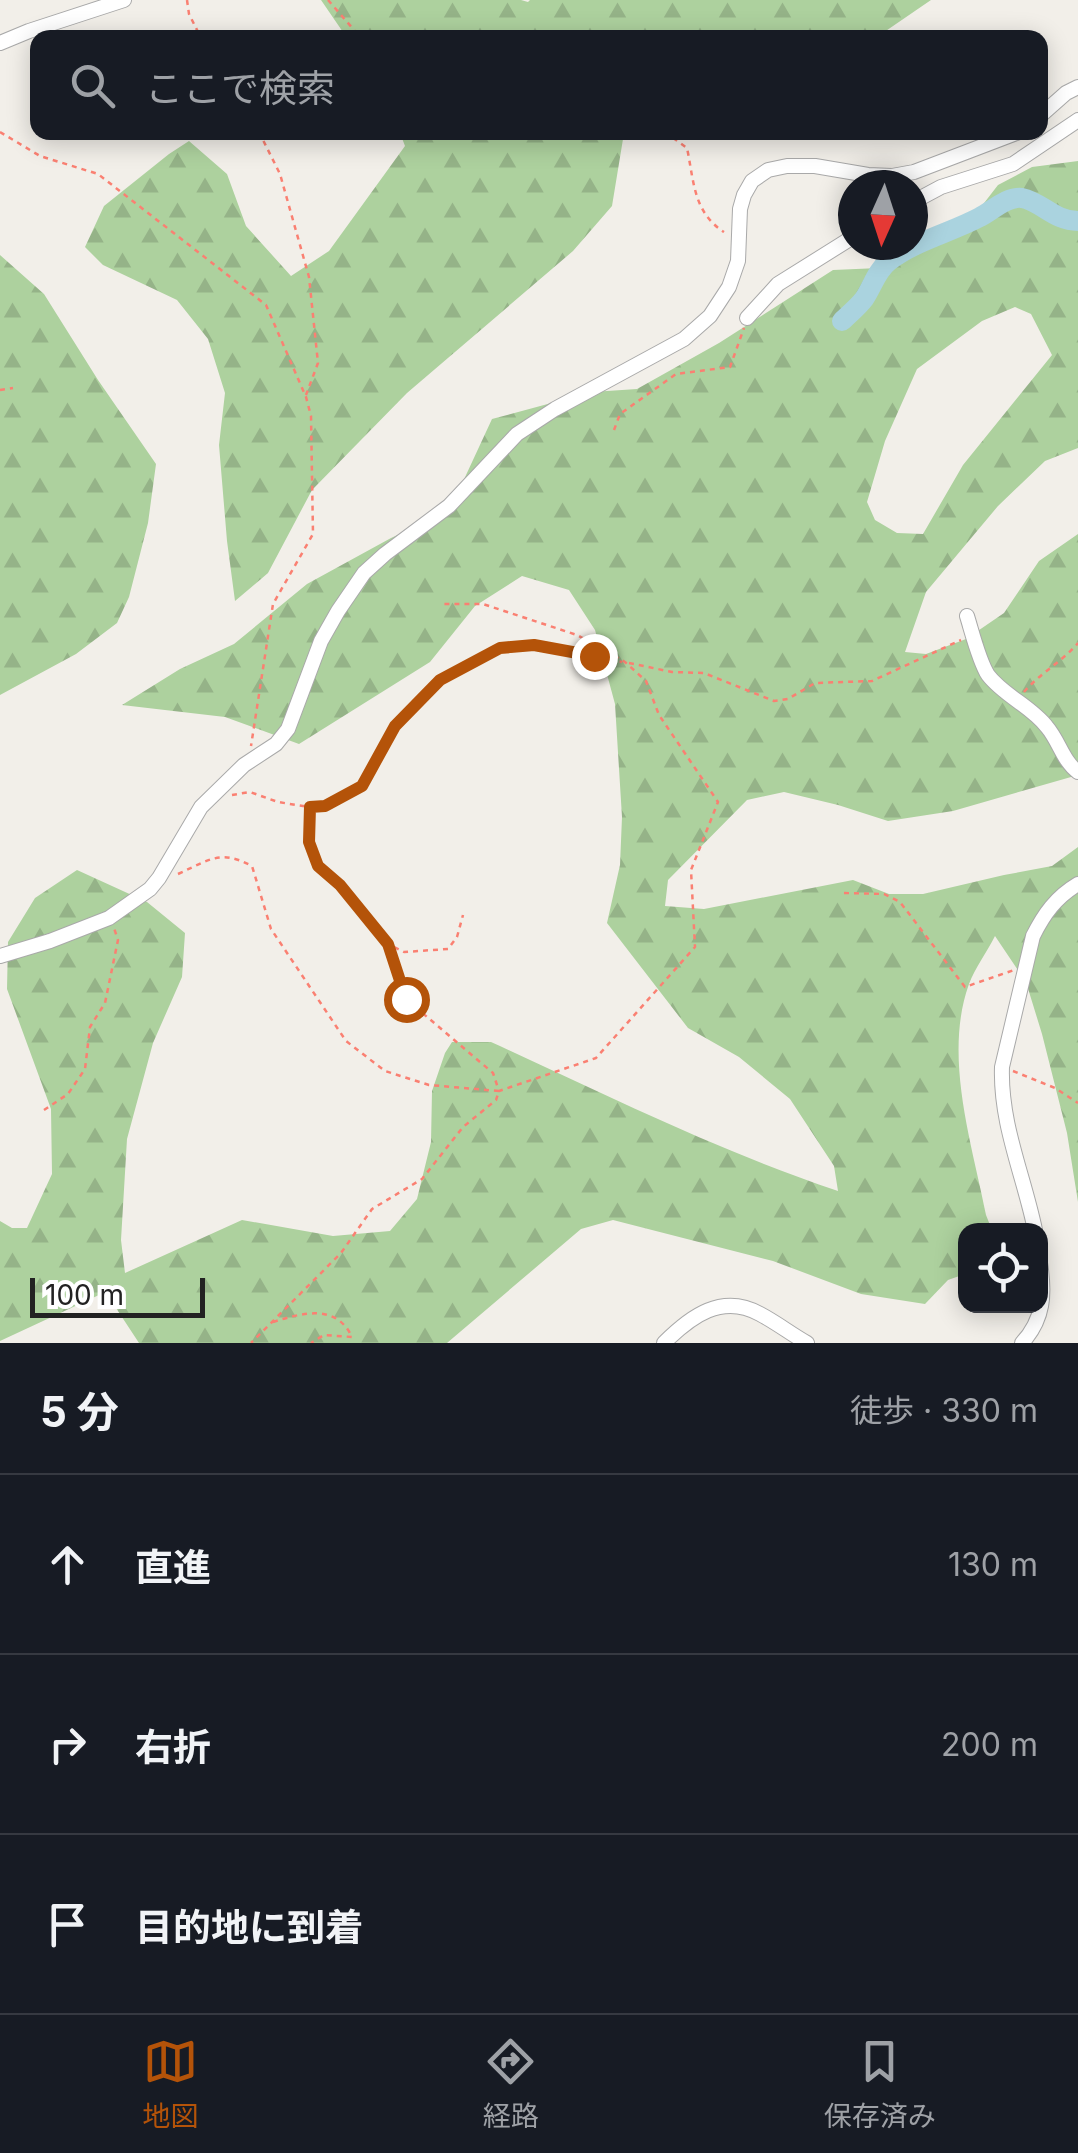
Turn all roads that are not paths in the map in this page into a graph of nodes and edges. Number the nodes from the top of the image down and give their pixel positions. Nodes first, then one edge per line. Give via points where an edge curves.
1 (124, 0) edge
2 (37, 30) edge
3 (30, 33) edge
4 (0, 43) edge
5 (1078, 87) edge
6 (1048, 109) edge
7 (1078, 120) edge
8 (997, 140) edge
9 (928, 194) edge
10 (838, 246) edge
11 (748, 318) road end
12 (966, 616) dead end
13 (1078, 772) edge
14 (1078, 884) edge
15 (0, 956) edge
16 (1034, 1223) edge
17 (1040, 1313) edge
18 (664, 1343) edge
19 (807, 1343) edge
20 (1022, 1343) edge

1 - 2 street
3 - 4 street
5 - 6 street
7 - 9 street via 1013,164
8 - 15 street via 892,176 788,166 752,181 740,209 738,260 710,316 684,339 518,434 449,506 364,573 321,641 288,728 201,807 150,889 109,918
10 - 11 street via 778,284
12 - 13 street via 987,674 1036,714
14 - 16 street via 1055,901 1033,936 1002,1067 1004,1114
17 - 20 street
18 - 19 street via 703,1311 732,1304

